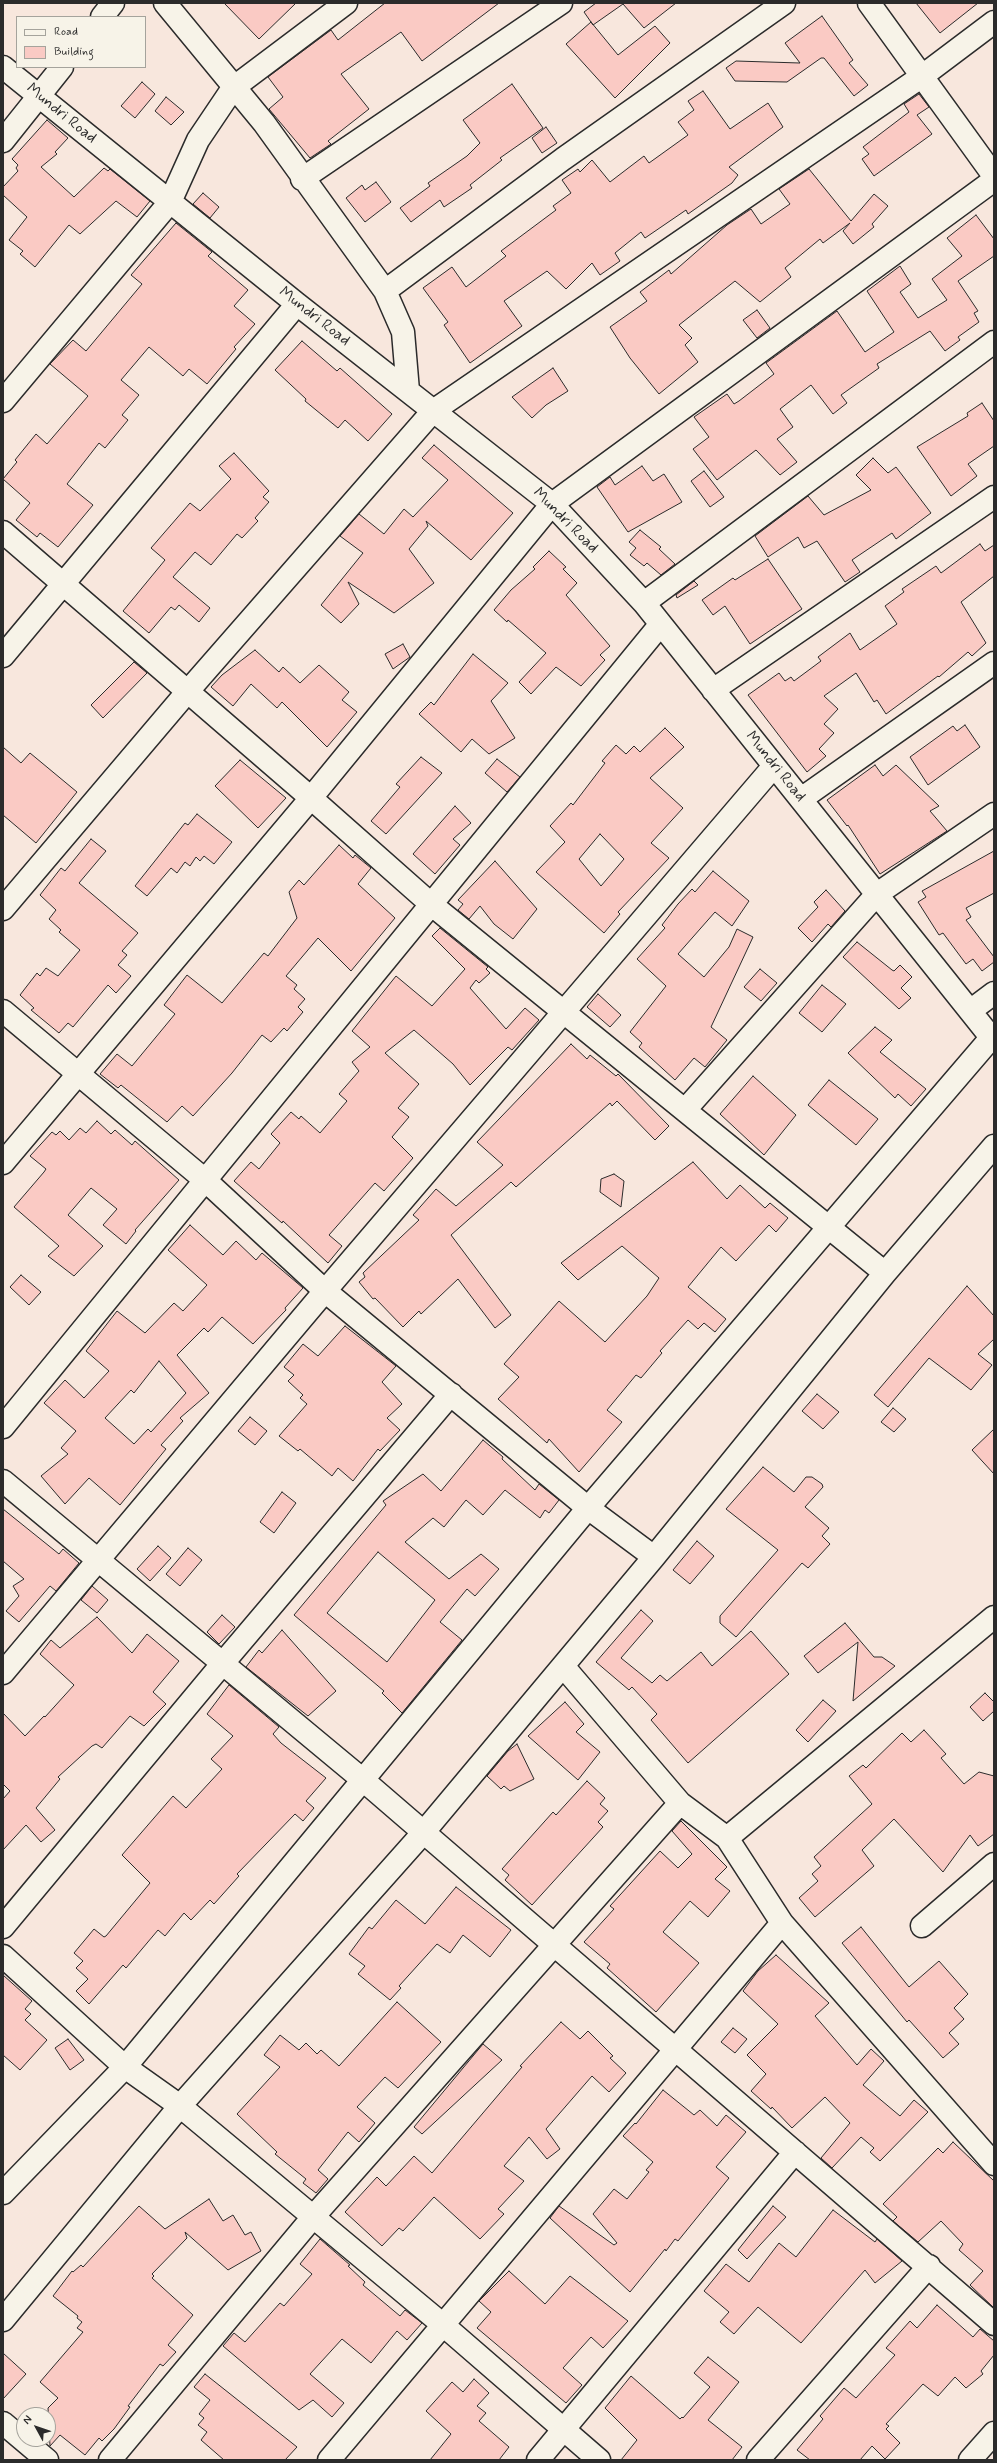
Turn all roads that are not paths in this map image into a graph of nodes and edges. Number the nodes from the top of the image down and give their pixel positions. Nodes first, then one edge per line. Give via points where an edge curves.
1 (113, 3) edge
2 (166, 3) edge
3 (346, 3) edge
4 (561, 3) edge
5 (784, 3) edge
6 (869, 3) edge
7 (103, 16) edge
8 (994, 22) edge
9 (3, 67) edge
10 (61, 68) edge
11 (921, 77) junction
12 (234, 88) junction
13 (38, 96) junction
14 (3, 141) edge
15 (994, 176) edge
16 (302, 179) junction
17 (994, 180) edge
18 (170, 202) junction
19 (385, 291) junction
20 (297, 304) junction
21 (994, 342) edge
22 (408, 391) junction
23 (3, 401) edge
24 (433, 411) junction
25 (994, 496) edge
26 (552, 504) junction
27 (3, 532) edge
28 (64, 584) junction
29 (644, 603) junction
30 (660, 625) junction
31 (3, 656) edge
32 (994, 663) edge
33 (713, 690) junction
34 (188, 691) junction
35 (774, 766) junction
36 (311, 798) junction
37 (801, 799) junction
38 (994, 814) edge
39 (877, 894) junction
40 (432, 905) junction
41 (3, 909) edge
42 (994, 993) edge
43 (3, 1011) edge
44 (563, 1011) junction
45 (970, 1011) junction
46 (993, 1040) edge
47 (77, 1075) junction
48 (685, 1110) junction
49 (994, 1146) edge
50 (3, 1163) edge
51 (205, 1180) junction
52 (831, 1227) junction
53 (885, 1273) junction
54 (325, 1291) junction
55 (451, 1394) junction
56 (3, 1427) edge
57 (3, 1480) edge
58 (588, 1508) junction
59 (654, 1557) junction
60 (100, 1560) junction
61 (994, 1617) edge
62 (222, 1663) junction
63 (563, 1666) junction
64 (3, 1673) edge
65 (363, 1780) junction
66 (680, 1803) junction
67 (424, 1833) junction
68 (727, 1838) junction
69 (994, 1864) edge
70 (782, 1923) junction
71 (922, 1926) dead end
72 (3, 1927) edge
73 (553, 1946) junction
74 (3, 1956) edge
75 (676, 2050) junction
76 (125, 2067) junction
77 (180, 2106) junction
78 (794, 2152) junction
79 (994, 2164) edge
80 (3, 2193) edge
81 (313, 2217) junction
82 (929, 2266) junction
83 (3, 2320) edge
84 (442, 2324) junction
85 (994, 2324) edge
86 (3, 2423) edge
87 (564, 2429) junction
88 (994, 2433) edge
89 (47, 2460) edge
90 (110, 2460) edge
91 (329, 2460) edge
92 (538, 2460) edge
93 (599, 2460) edge
94 (758, 2460) edge
95 (970, 2460) edge

1 - 7 street
2 - 12 street
3 - 12 street
4 - 16 street
5 - 19 street via 563,159
6 - 11 street
8 - 11 street
9 - 13 street, Mundri Road
10 - 13 street
11 - 15 street
11 - 24 street
12 - 16 street via 264,123
12 - 18 street via 198,140
13 - 14 street
13 - 18 street, Mundri Road
16 - 19 street
17 - 26 street
18 - 20 street, Mundri Road
18 - 23 street
19 - 22 street via 403,332
20 - 22 street, Mundri Road
20 - 28 street
21 - 29 street
22 - 24 street, Mundri Road
24 - 26 street, Mundri Road
24 - 34 street
25 - 33 street
26 - 29 street, Mundri Road
26 - 36 street
27 - 28 street
28 - 31 street
28 - 34 street
29 - 30 street, Mundri Road
30 - 33 street, Mundri Road
30 - 40 street
32 - 37 street
33 - 35 street, Mundri Road
34 - 36 street
34 - 41 street
35 - 37 street, Mundri Road
35 - 44 street
36 - 40 street
36 - 47 street
37 - 39 street, Mundri Road
38 - 39 street
39 - 45 street, Mundri Road
39 - 48 street
40 - 44 street
40 - 51 street
42 - 45 street
43 - 47 street
44 - 48 street
44 - 54 street
45 - 46 street, Mundri Road
46 - 52 street
47 - 50 street
47 - 51 street
48 - 52 street
49 - 53 street
51 - 54 street
51 - 56 street
52 - 53 street
52 - 58 street
53 - 59 street
54 - 55 street
54 - 60 street
55 - 58 street
55 - 62 street
57 - 60 street
58 - 59 street
58 - 65 street
59 - 63 street
60 - 62 street
60 - 64 street
61 - 68 street
62 - 65 street
62 - 72 street
63 - 66 street
63 - 67 street
65 - 67 street
65 - 76 street
66 - 68 street
66 - 73 street
67 - 73 street
67 - 77 street
68 - 70 street
69 - 71 street
70 - 75 street
70 - 79 street
73 - 75 street
73 - 81 street
74 - 76 street
75 - 78 street
75 - 84 street
76 - 77 street
76 - 80 street
77 - 81 street
77 - 83 street
78 - 82 street
78 - 87 street
81 - 84 street
81 - 90 street
82 - 85 street
82 - 94 street
84 - 87 street
84 - 91 street
86 - 89 street
87 - 92 street
87 - 93 street
88 - 95 street

